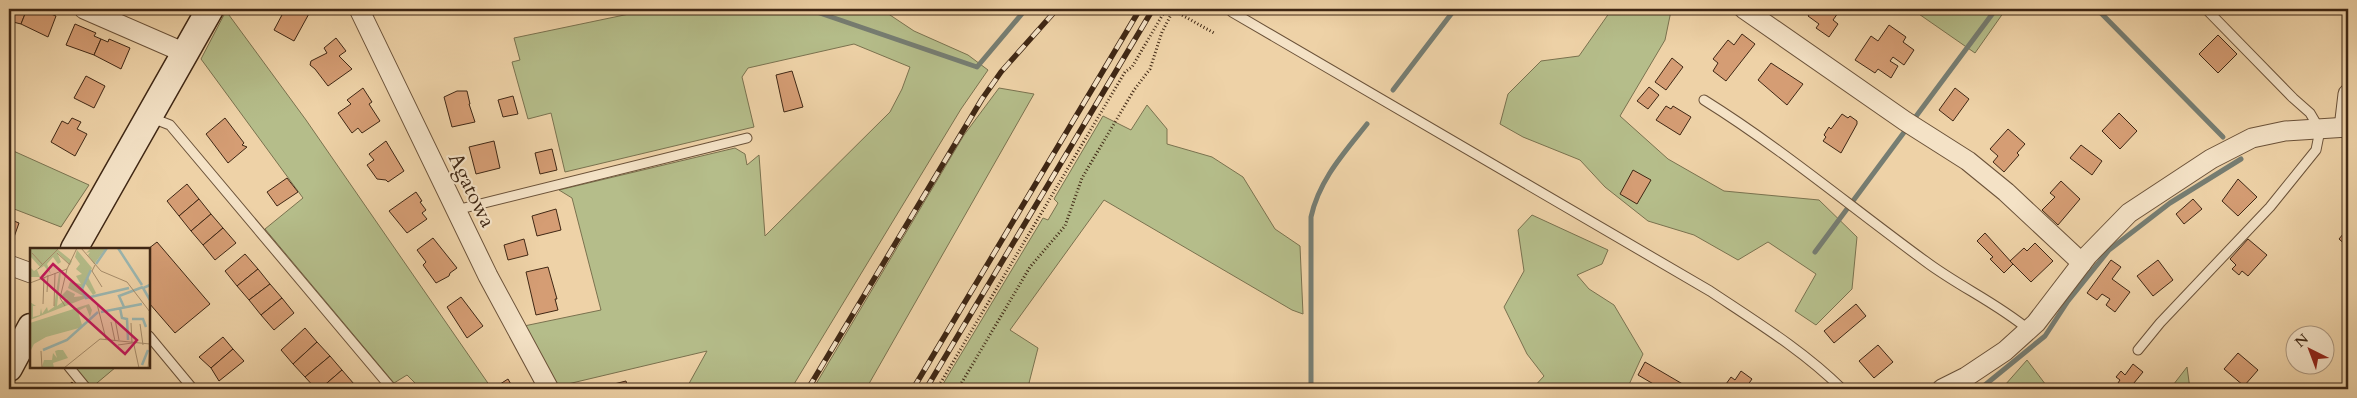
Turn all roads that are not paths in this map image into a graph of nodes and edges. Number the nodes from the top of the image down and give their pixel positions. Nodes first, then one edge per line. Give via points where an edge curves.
1 (84, 9) edge
2 (210, 9) edge
3 (359, 9) edge
4 (1744, 9) edge
5 (2206, 9) edge
6 (1232, 12) dead end
7 (185, 53) junction
8 (2348, 94) edge
9 (1704, 100) dead end
10 (149, 116) junction
11 (2346, 128) edge
12 (2320, 130) junction
13 (747, 138) dead end
14 (456, 210) junction
15 (76, 248) edge
16 (2082, 263) junction
17 (9, 265) edge
18 (30, 273) edge
19 (2029, 330) junction
20 (30, 332) edge
21 (150, 337) edge
22 (2138, 350) dead end
23 (9, 368) edge
24 (70, 368) edge
25 (87, 389) edge
26 (193, 389) edge
27 (392, 389) edge
28 (549, 389) edge
29 (1842, 389) edge
30 (1942, 389) edge

1 - 7 street
2 - 7 street
3 - 14 street, Agatowa
4 - 16 street via 1968,161
5 - 12 lane via 2310,113
6 - 29 lane via 1710,291 1777,337
7 - 10 street
8 - 11 street
9 - 19 lane via 1747,127 1926,262
10 - 15 street
10 - 27 lane via 170,125
11 - 12 street
12 - 16 street via 2252,138 2211,159 2128,213
12 - 22 lane via 2316,150 2305,167
13 - 14 lane
14 - 28 street, Agatowa
16 - 19 street
17 - 18 street
19 - 30 street via 2005,351
20 - 23 street
21 - 26 lane
24 - 25 lane

